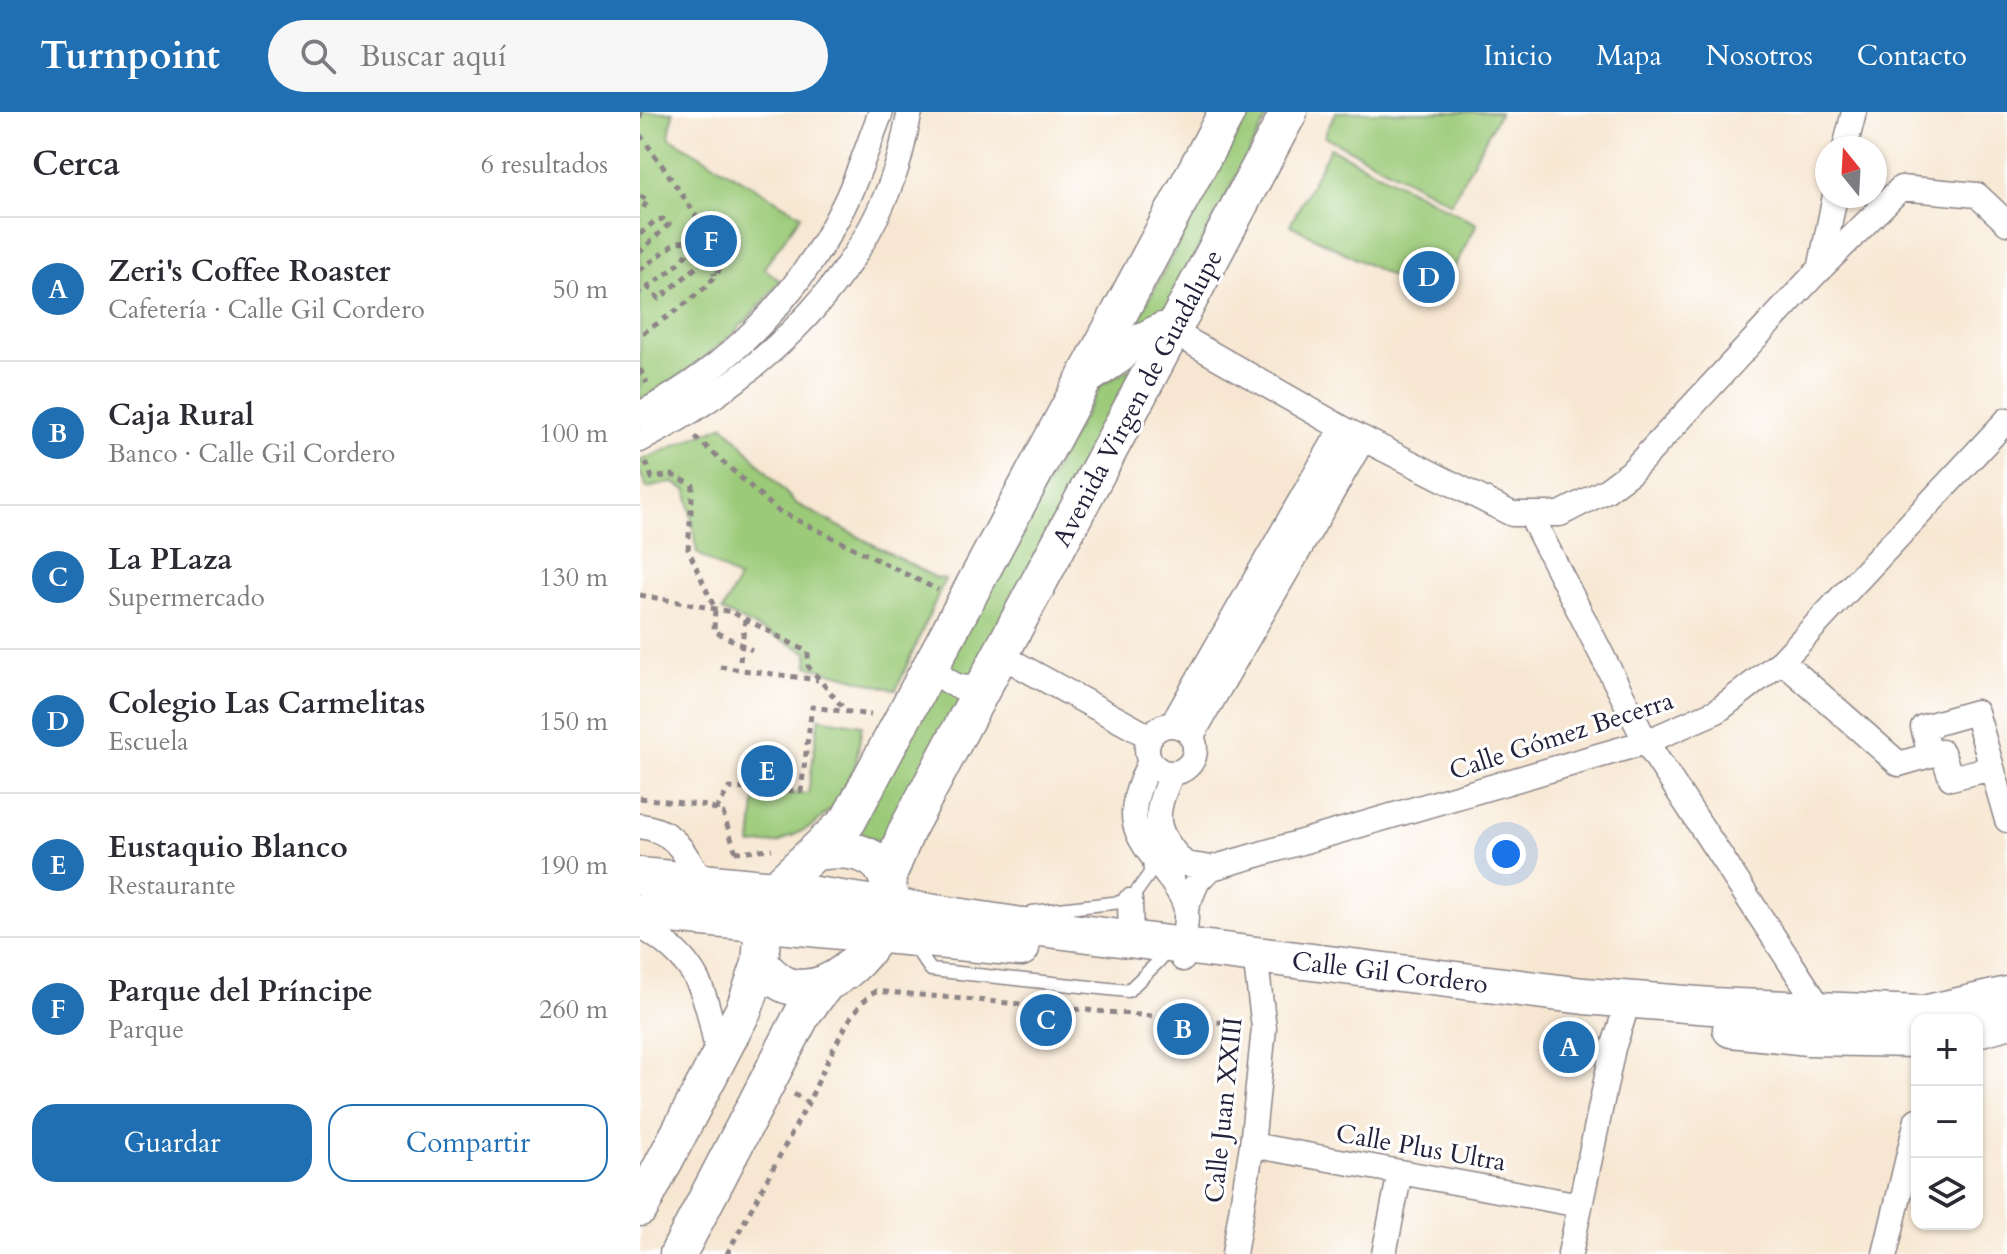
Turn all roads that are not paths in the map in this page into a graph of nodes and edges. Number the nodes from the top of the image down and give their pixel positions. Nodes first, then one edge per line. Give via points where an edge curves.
1 (881, 112) edge
2 (910, 112) edge
3 (1227, 112) edge
4 (1289, 112) edge
5 (1854, 112) edge
6 (1848, 136) edge
7 (1833, 208) edge
8 (2007, 223) edge
9 (1820, 270) junction
10 (1173, 329) junction
11 (1082, 386) junction
12 (640, 414) edge
13 (2007, 420) edge
14 (1352, 434) junction
15 (642, 449) edge
16 (1531, 516) junction
17 (934, 656) junction
18 (1782, 661) junction
19 (993, 670) junction
20 (1182, 731) junction
21 (1646, 742) junction
22 (1150, 749) junction
23 (1994, 750) edge
24 (1930, 755) junction
25 (1172, 773) junction
26 (2007, 820) edge
27 (640, 826) edge
28 (816, 852) junction
29 (1149, 854) junction
30 (1212, 868) junction
31 (640, 876) edge
32 (702, 882) junction
33 (775, 889) junction
34 (1130, 901) junction
35 (1186, 908) junction
36 (640, 912) edge
37 (890, 914) junction
38 (763, 925) junction
39 (1016, 925) junction
40 (640, 926) edge
41 (1131, 938) junction
42 (1175, 956) junction
43 (760, 964) junction
44 (1257, 971) junction
45 (825, 985) junction
46 (2007, 995) edge
47 (1822, 1011) junction
48 (1623, 1018) junction
49 (2007, 1021) edge
50 (1983, 1027) edge
51 (1911, 1039) edge
52 (719, 1061) junction
53 (1252, 1145) junction
54 (1911, 1145) edge
55 (1400, 1172) junction
56 (1580, 1205) junction
57 (640, 1208) edge
58 (678, 1254) edge
59 (1234, 1254) edge
60 (1384, 1254) edge
61 (1570, 1254) edge
62 (1885, 1254) edge

1 - 12 street via 845,203 789,293 724,360 686,390
2 - 15 street via 895,172 859,250 800,325 723,392
3 - 11 main road, Avenida Virgen de Guadalupe
4 - 10 main road, Avenida Virgen de Guadalupe
5 - 6 street
7 - 9 street
8 - 9 street via 1977,195 1901,188
9 - 16 street via 1631,472 1560,514
10 - 11 street via 1150,329 1122,360
10 - 14 street
10 - 19 main road, Avenida Virgen de Guadalupe
11 - 17 main road, Avenida Virgen de Guadalupe
13 - 18 street, Calle Gómez Becerra
14 - 16 street via 1500,509
14 - 20 street
16 - 21 street
17 - 19 street via 935,670 960,689
17 - 28 main road, Avenida Virgen de Guadalupe via 848,821
18 - 21 street, Calle Gómez Becerra via 1717,711
18 - 24 street via 1899,764
19 - 22 street
19 - 37 main road, Avenida Virgen de Guadalupe via 907,830
20 - 22 street via 1159,728
20 - 25 street via 1192,760
21 - 30 street, Calle Gómez Becerra
21 - 47 street
22 - 25 street via 1160,771
22 - 29 street via 1132,805 1133,821
23 - 24 street via 1951,778 1942,752
23 - 24 street via 1976,712 1923,727
23 - 26 street
25 - 30 street via 1158,803 1162,836 1185,864
27 - 32 street via 662,829 679,844
28 - 33 main road, Avenida Virgen de Guadalupe
28 - 37 main road via 852,849 880,862
29 - 34 lane via 1150,873
29 - 35 street
30 - 35 street via 1198,880
31 - 32 main road, Calle Gil Cordero
32 - 33 main road, Calle Gil Cordero
33 - 37 main road, Calle Gil Cordero
33 - 38 main road
34 - 39 lane via 1024,913
34 - 41 street
35 - 42 street
36 - 38 main road, Calle Gil Cordero
37 - 38 main road, Calle Gil Cordero
37 - 39 main road, Calle Gil Cordero
37 - 42 main road, Calle Gil Cordero
37 - 45 main road, Avenida Virgen de Guadalupe via 852,967
38 - 43 main road
39 - 41 main road, Calle Gil Cordero
40 - 52 street via 671,944 706,992
41 - 42 main road, Calle Gil Cordero
42 - 44 main road, Calle Gil Cordero
42 - 47 main road, Calle Gil Cordero via 1584,996
43 - 45 main road via 789,986
43 - 52 main road
44 - 48 main road, Calle Gil Cordero
44 - 53 street, Calle Juan XXIII via 1264,1028
45 - 58 main road via 803,1013
46 - 47 main road, Calle Gil Cordero via 1923,1014
48 - 51 main road, Calle Gil Cordero via 1808,1037
48 - 56 street
49 - 50 main road
52 - 57 main road
53 - 55 street, Calle Plus Ultra
53 - 59 street, Calle Juan XXIII
54 - 62 street
55 - 56 street, Calle Plus Ultra
55 - 60 street
56 - 61 street

